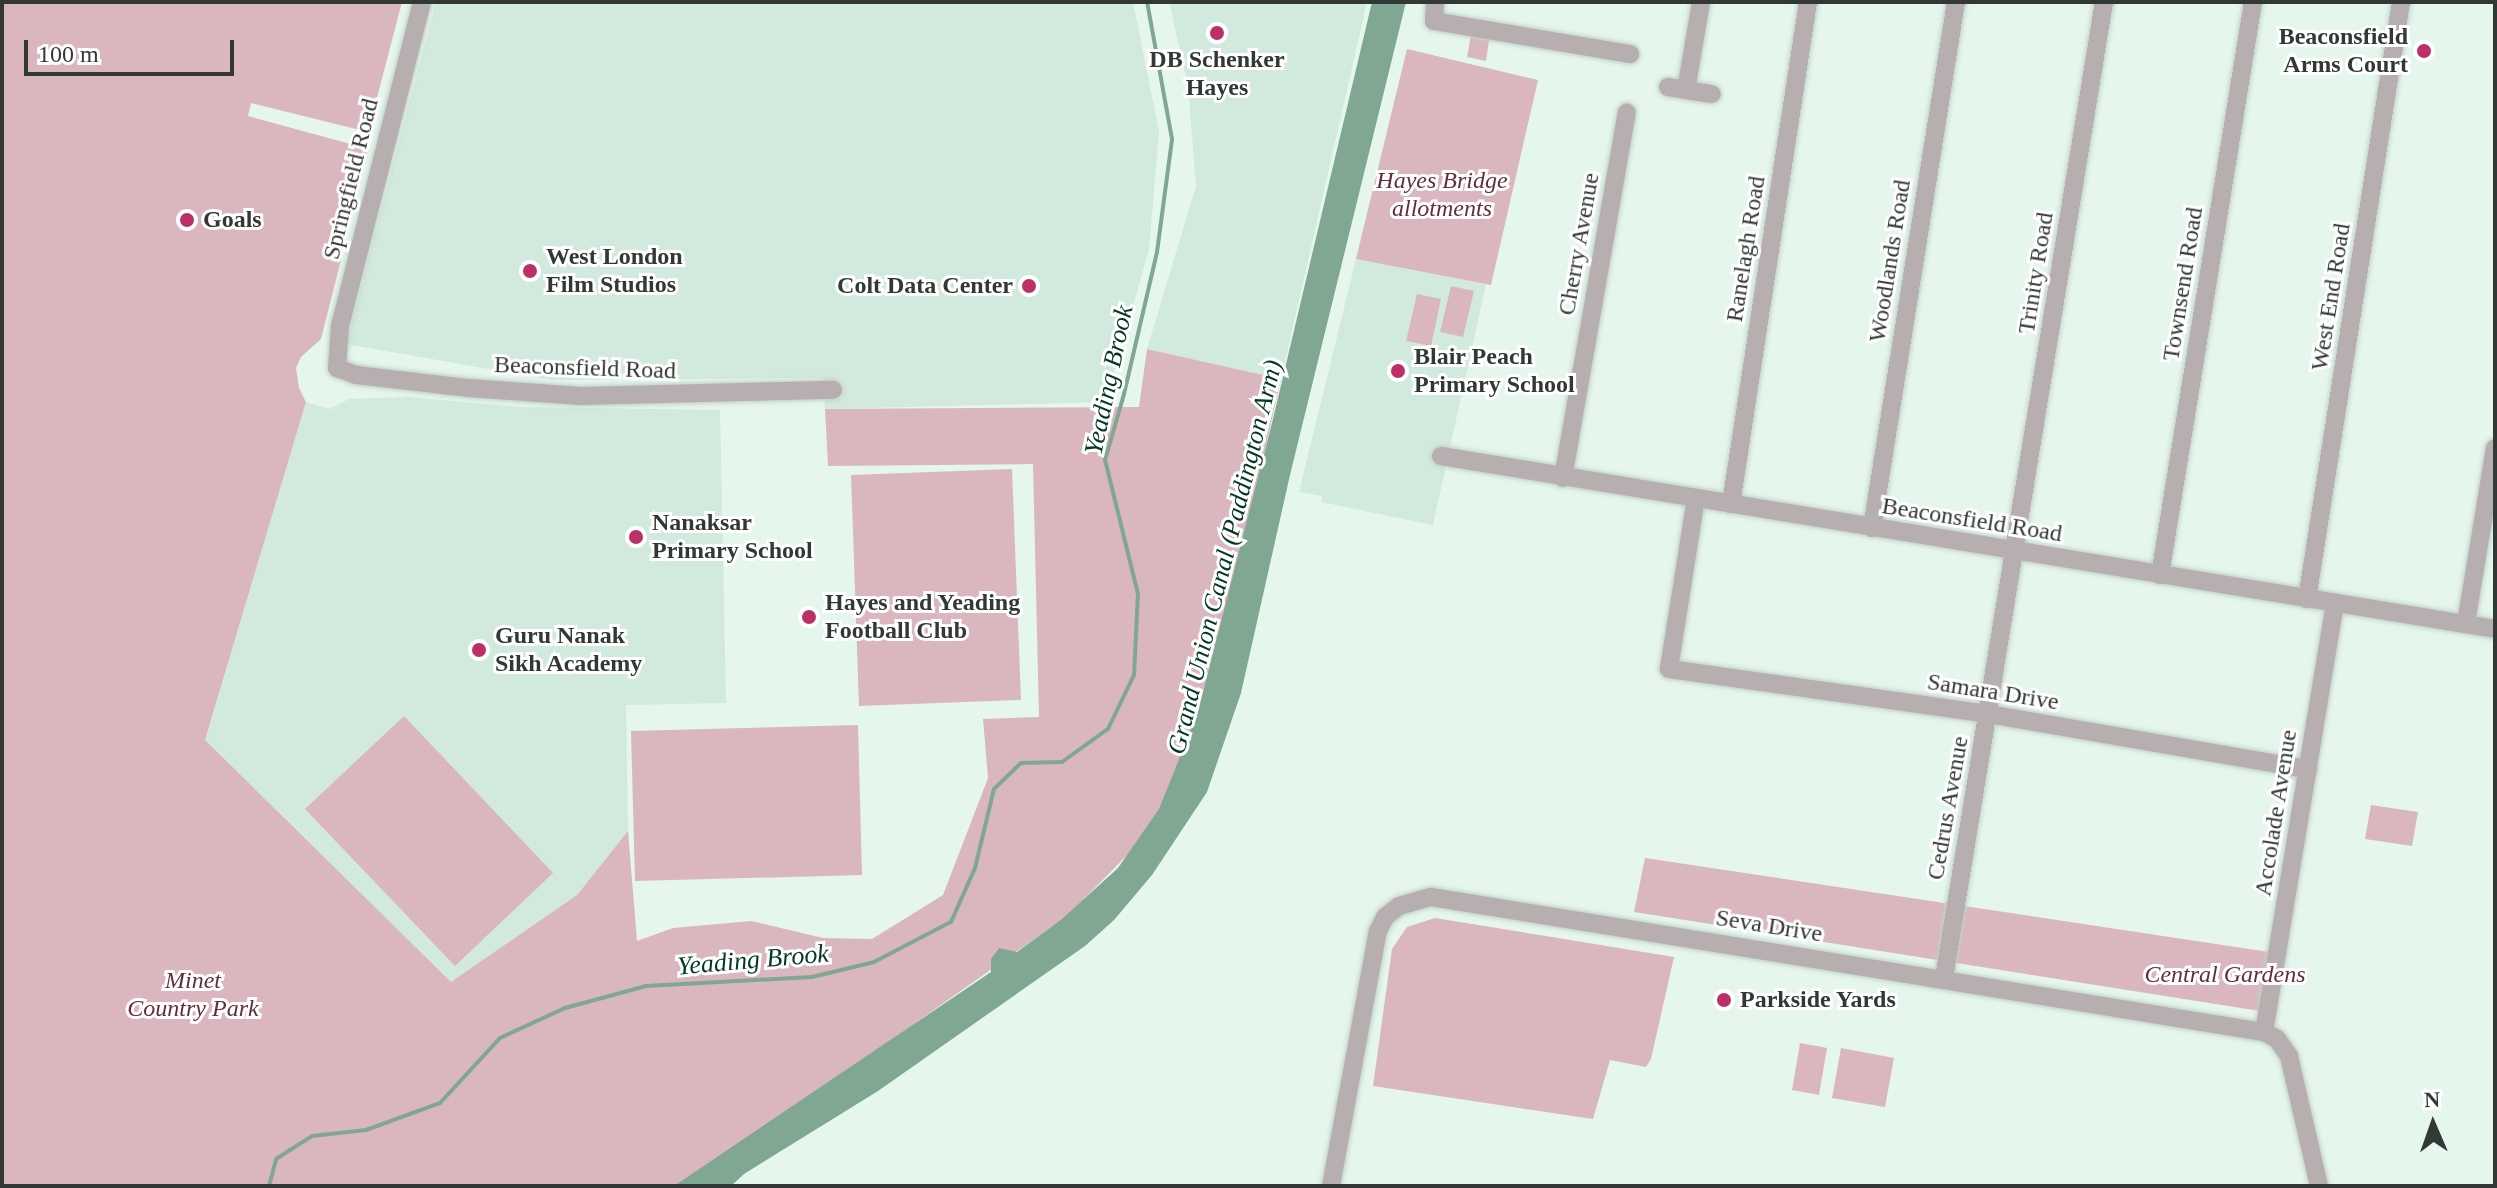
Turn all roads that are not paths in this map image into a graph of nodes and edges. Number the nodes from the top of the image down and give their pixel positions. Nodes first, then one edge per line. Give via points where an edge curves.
1 (422, 2) edge
2 (1701, 2) edge
3 (1808, 2) edge
4 (1956, 2) edge
5 (2104, 2) edge
6 (2253, 2) edge
7 (2401, 2) edge
8 (1434, 12) edge
9 (1630, 54) dead end
10 (1712, 94) dead end
11 (1627, 113) dead end
12 (337, 368) joint
13 (833, 390) dead end
14 (2495, 448) edge
15 (1441, 456) dead end
16 (1563, 478) junction
17 (1696, 498) junction
18 (1731, 504) junction
19 (1872, 528) junction
20 (2015, 551) junction
21 (2160, 575) junction
22 (2307, 599) junction
23 (2335, 603) junction
24 (2466, 623) junction
25 (2495, 629) edge
26 (1988, 714) junction
27 (2308, 769) junction
28 (1944, 978) junction
29 (2264, 1032) junction
30 (2320, 1183) edge
31 (1331, 1186) edge

1 - 12 street, Springfield Road via 340,325
2 - 10 street via 1677,88
3 - 18 street, Ranelagh Road
4 - 19 street, Woodlands Road
5 - 20 street, Trinity Road
6 - 21 street, Townsend Road
7 - 22 street, West End Road
8 - 9 street
11 - 16 street, Cherry Avenue
12 - 13 street, Beaconsfield Road via 356,375 469,388 581,396
14 - 24 street
15 - 16 street, Beaconsfield Road
16 - 17 street, Beaconsfield Road
17 - 18 street, Beaconsfield Road
17 - 26 street, Samara Drive via 1669,669
18 - 19 street, Beaconsfield Road
19 - 20 street, Beaconsfield Road
20 - 21 street, Beaconsfield Road
20 - 26 street, Cedrus Avenue
21 - 22 street, Beaconsfield Road
22 - 23 street, Beaconsfield Road
23 - 24 street, Beaconsfield Road
23 - 27 street, Accolade Avenue
24 - 25 street, Beaconsfield Road
26 - 27 street, Samara Drive
26 - 28 street, Cedrus Avenue
27 - 29 street, Accolade Avenue via 2302,847
28 - 29 street, Seva Drive
28 - 31 street, Seva Drive via 1449,897 1417,900 1385,917 1378,931
29 - 30 street via 2289,1056

